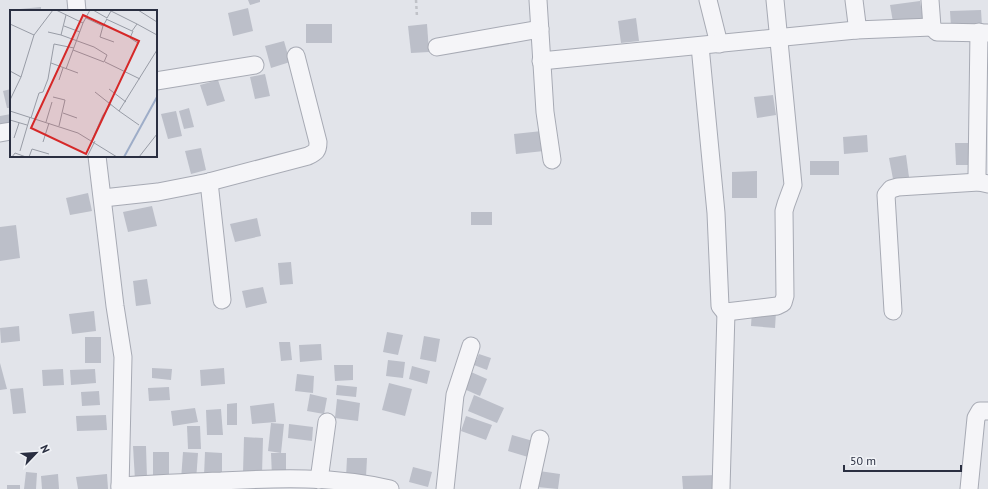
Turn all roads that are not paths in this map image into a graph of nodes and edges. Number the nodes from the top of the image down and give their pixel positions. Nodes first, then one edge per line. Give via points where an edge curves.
1 (76, 0) edge
2 (538, 0) edge
3 (708, 0) edge
4 (775, 0) edge
5 (854, 0) edge
6 (930, 0) edge
7 (77, 10) edge
8 (932, 27) junction
9 (540, 29) junction
10 (856, 30) junction
11 (983, 33) edge
12 (779, 38) junction
13 (719, 44) junction
14 (700, 46) junction
15 (437, 47) dead end
16 (296, 56) dead end
17 (541, 61) junction
18 (255, 65) dead end
19 (157, 82) edge
20 (10, 131) edge
21 (0, 133) edge
22 (97, 157) edge
23 (552, 160) dead end
24 (209, 182) junction
25 (984, 183) edge
26 (103, 198) junction
27 (222, 300) dead end
28 (893, 311) dead end
29 (726, 312) junction
30 (471, 346) dead end
31 (988, 410) edge
32 (327, 422) dead end
33 (540, 439) dead end
34 (319, 480) junction
35 (120, 487) edge
36 (390, 489) edge
37 (445, 489) edge
38 (530, 489) edge
39 (721, 489) edge
40 (969, 489) edge

1 - 7 street
2 - 9 street
3 - 13 street
4 - 12 street
5 - 10 street
6 - 8 street
8 - 10 street
8 - 11 street via 937,32
9 - 15 street
9 - 17 street
10 - 12 street
11 - 25 street via 976,163 977,175
12 - 13 street
12 - 29 street via 793,185 784,211 784,300 777,306
13 - 14 street
14 - 17 street
14 - 29 street via 716,213 720,301 722,309
16 - 24 street via 318,150 308,156
17 - 23 street
18 - 19 street
20 - 21 street
22 - 26 street
24 - 26 street via 158,192
24 - 27 street
25 - 28 street via 898,186 886,194
26 - 35 street via 123,358
29 - 39 street
30 - 37 street via 455,395
31 - 40 street via 980,411 976,418
32 - 34 street
33 - 38 street
34 - 35 street via 264,478
34 - 36 street via 364,483

